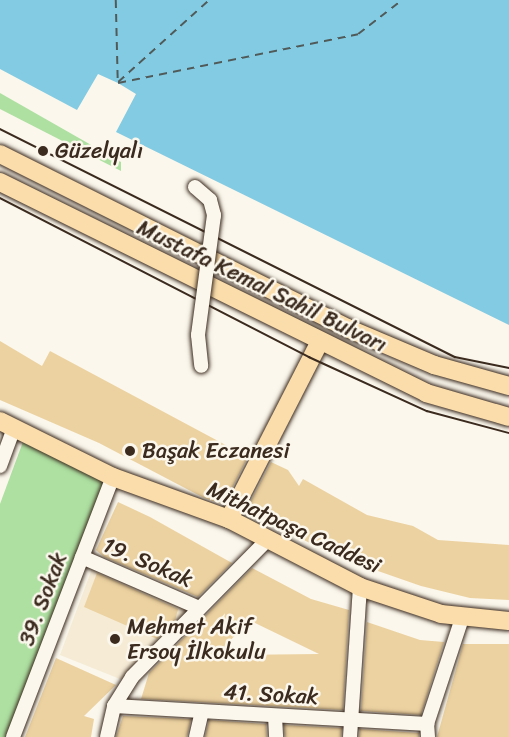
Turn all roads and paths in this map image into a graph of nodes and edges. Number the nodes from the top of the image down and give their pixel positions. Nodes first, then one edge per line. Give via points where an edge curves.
1 (0, 154) edge
2 (0, 182) edge
3 (195, 188) dead end
4 (319, 343) junction
5 (201, 366) dead end
6 (509, 386) edge
7 (509, 417) edge
8 (7, 424) edge
9 (0, 466) edge
10 (113, 477) junction
11 (230, 519) junction
12 (267, 540) junction
13 (82, 557) junction
14 (360, 587) junction
15 (197, 607) junction
16 (462, 618) junction
17 (509, 621) edge
18 (114, 706) junction
19 (202, 712) junction
20 (275, 716) junction
21 (349, 718) junction
22 (427, 730) edge
23 (13, 737) edge
24 (107, 737) edge
25 (196, 737) edge
26 (276, 737) edge
27 (350, 737) edge

1 - 6 main road, Mustafa Kemal Sahil Bulvarı via 347,328 434,365
2 - 4 main road, Mustafa Kemal Sahil Bulvarı
3 - 5 street, bridge via 210,200 214,215 198,335
4 - 7 main road, Mustafa Kemal Sahil Bulvarı via 426,393
4 - 11 main road
8 - 9 street
8 - 10 main road, Mithatpaşa Caddesi
10 - 11 main road, Mithatpaşa Caddesi
10 - 13 street, 39. Sokak
11 - 12 main road, Mithatpaşa Caddesi
12 - 14 main road, Mithatpaşa Caddesi
12 - 15 street
13 - 15 street, 19. Sokak
13 - 23 street, 39. Sokak
14 - 16 main road, Mithatpaşa Caddesi
14 - 21 street
15 - 18 street via 132,677
16 - 17 main road, Mithatpaşa Caddesi
16 - 22 street
18 - 19 street, 41. Sokak
18 - 24 street
19 - 20 street, 41. Sokak
19 - 25 street
20 - 21 street, 41. Sokak
20 - 26 street
21 - 22 street, 41. Sokak
21 - 27 street

